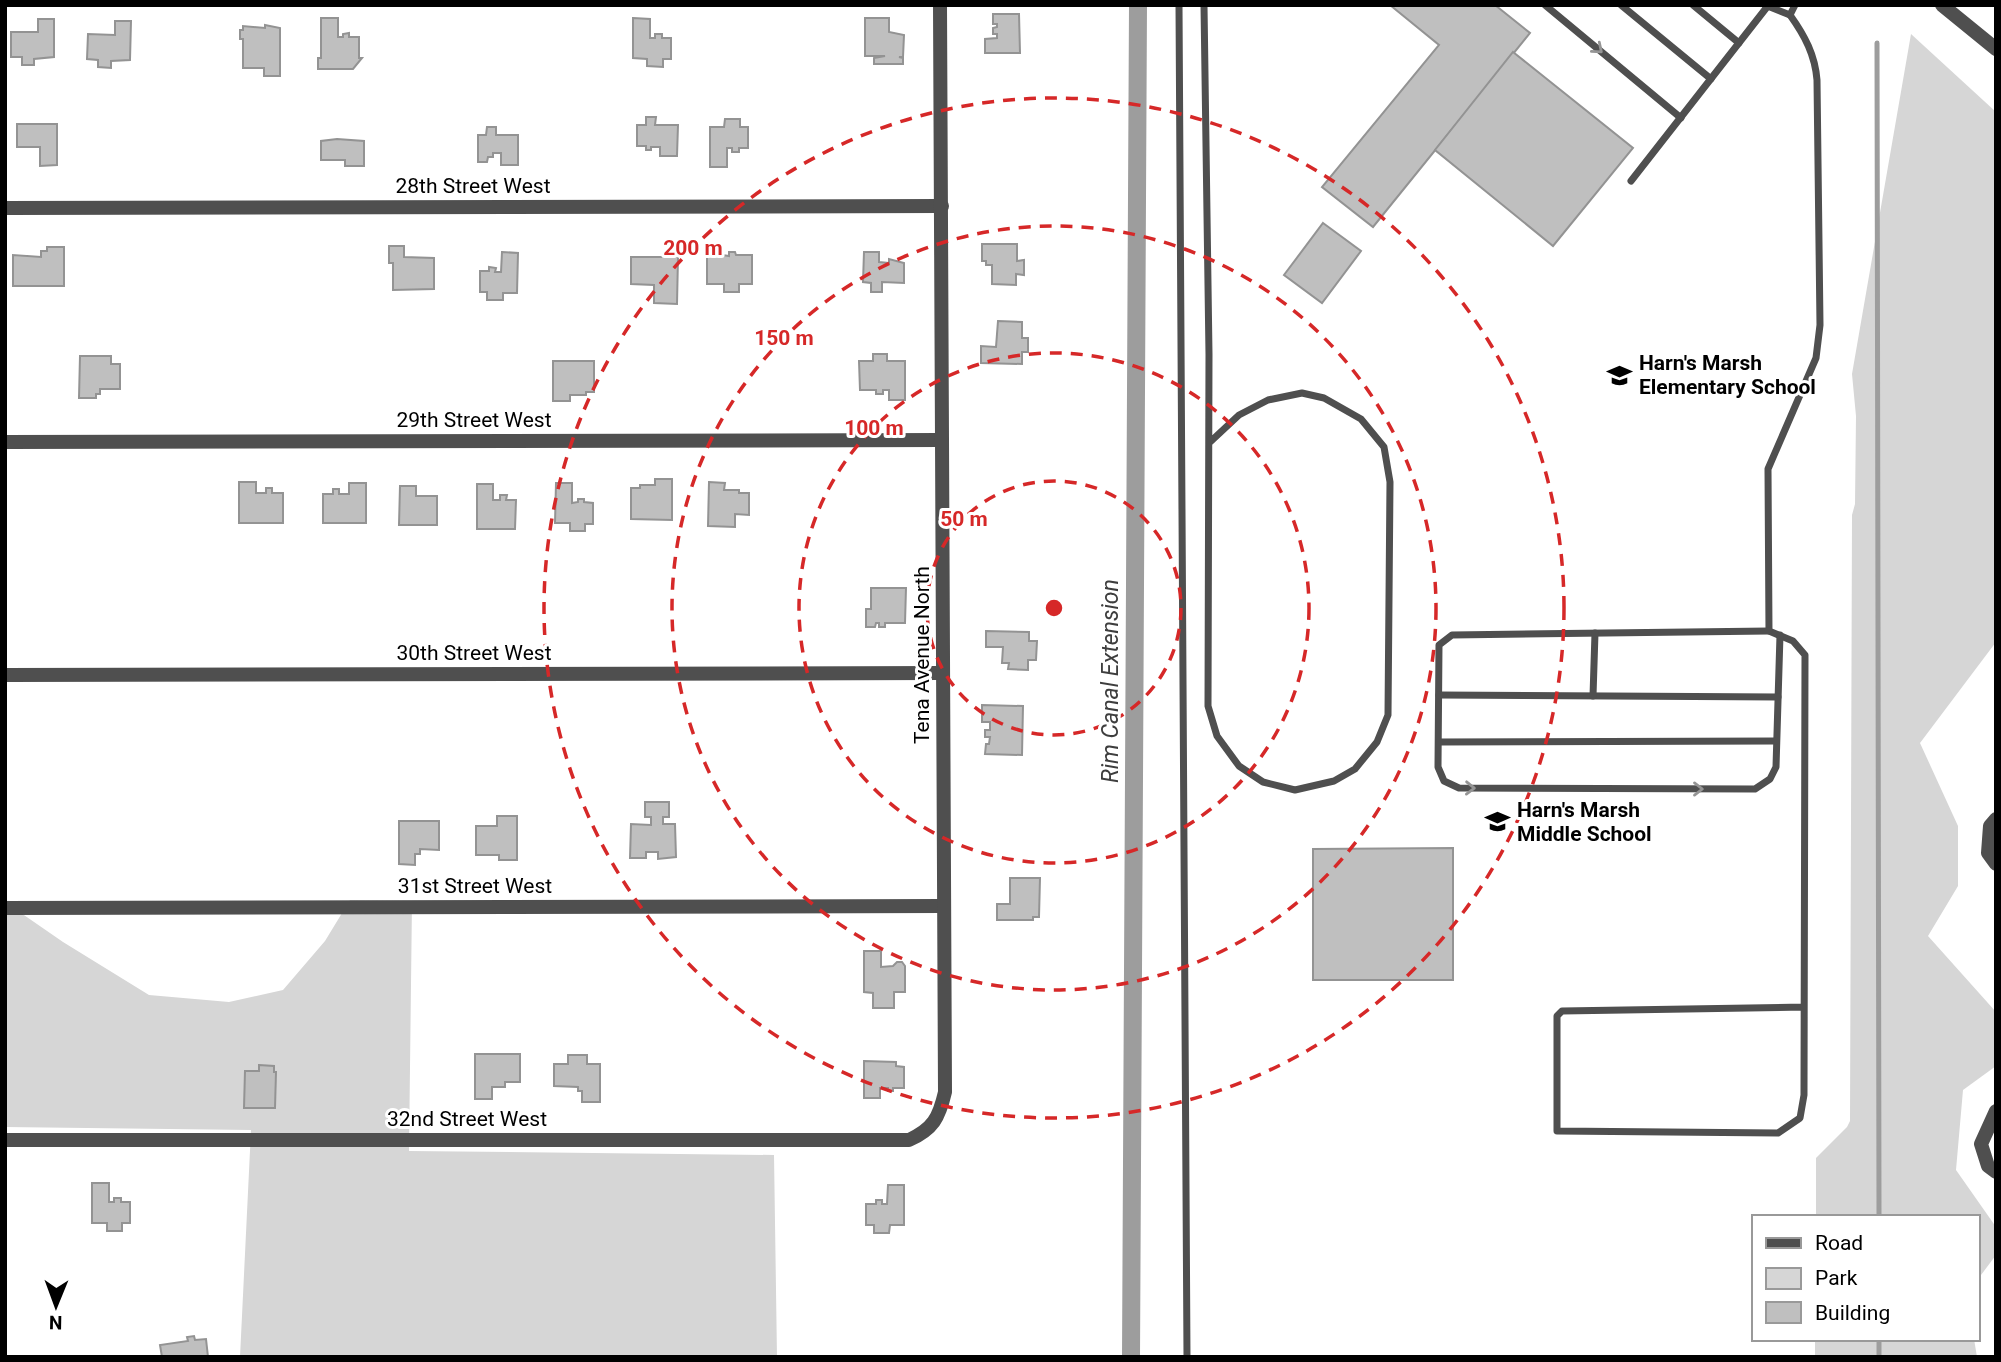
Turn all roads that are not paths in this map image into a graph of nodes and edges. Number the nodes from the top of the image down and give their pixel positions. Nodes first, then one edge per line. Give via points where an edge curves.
1 (940, 5) edge
2 (1179, 5) edge
3 (1204, 5) edge
4 (1545, 5) edge
5 (1620, 5) edge
6 (1693, 5) edge
7 (1796, 5) edge
8 (1942, 5) edge
9 (1766, 6) edge
10 (1790, 15) junction
11 (1740, 43) junction
12 (1996, 49) edge
13 (1711, 79) junction
14 (1681, 118) junction
15 (1631, 181) dead end
16 (942, 206) junction
17 (5, 208) edge
18 (942, 439) junction
19 (5, 442) edge
20 (1209, 443) junction
21 (1769, 631) junction
22 (1595, 633) junction
23 (1780, 635) junction
24 (943, 673) junction
25 (5, 675) edge
26 (1439, 695) junction
27 (1594, 696) junction
28 (1778, 697) junction
29 (1776, 741) junction
30 (1438, 742) junction
31 (1996, 819) edge
32 (1996, 864) edge
33 (944, 906) junction
34 (5, 908) edge
35 (1804, 1007) junction
36 (1996, 1111) edge
37 (927, 1132) joint
38 (5, 1140) edge
39 (1996, 1172) edge
40 (1187, 1357) edge

1 - 16 street, Tena Avenue North
2 - 40 lane
3 - 20 lane
4 -> 14 lane
5 - 13 lane
6 - 11 lane
7 - 10 lane
8 - 12 street
9 - 10 lane
9 - 11 lane
10 - 21 lane via 1815,61 1820,325 1816,358 1768,469
11 - 13 lane
13 - 14 lane
14 - 15 lane
16 - 17 street, 28th Street West
16 - 18 street, Tena Avenue North
18 - 19 street, 29th Street West
18 - 24 street, Tena Avenue North
20 - 20 lane via 1208,706 1217,736 1239,766 1264,782 1294,790 1334,780 1355,769 1377,742 1388,715 1390,482 1384,447 1361,419 1324,398 1302,393 1268,400 1239,415
21 - 22 lane
21 - 23 lane
22 - 26 lane via 1452,635 1439,645
22 - 27 lane
23 - 28 lane
23 - 35 lane via 1793,640 1805,654
24 - 25 street, 30th Street West
24 - 33 street, Tena Avenue North
26 - 27 lane
26 - 30 lane
27 - 28 lane
28 - 29 lane
29 - 30 lane
30 -> 29 lane via 1438,767 1444,781 1459,788 1755,789 1770,779 1776,767
31 - 32 street via 1990,826 1988,853
33 - 34 street, 31st Street West
33 - 37 street, Tena Avenue North via 945,1092 941,1111
35 - 35 lane via 1800,1118 1777,1133 1557,1131 1557,1016 1562,1011
36 - 39 street via 1981,1144 1988,1166
37 - 38 street, 32nd Street West via 909,1140

